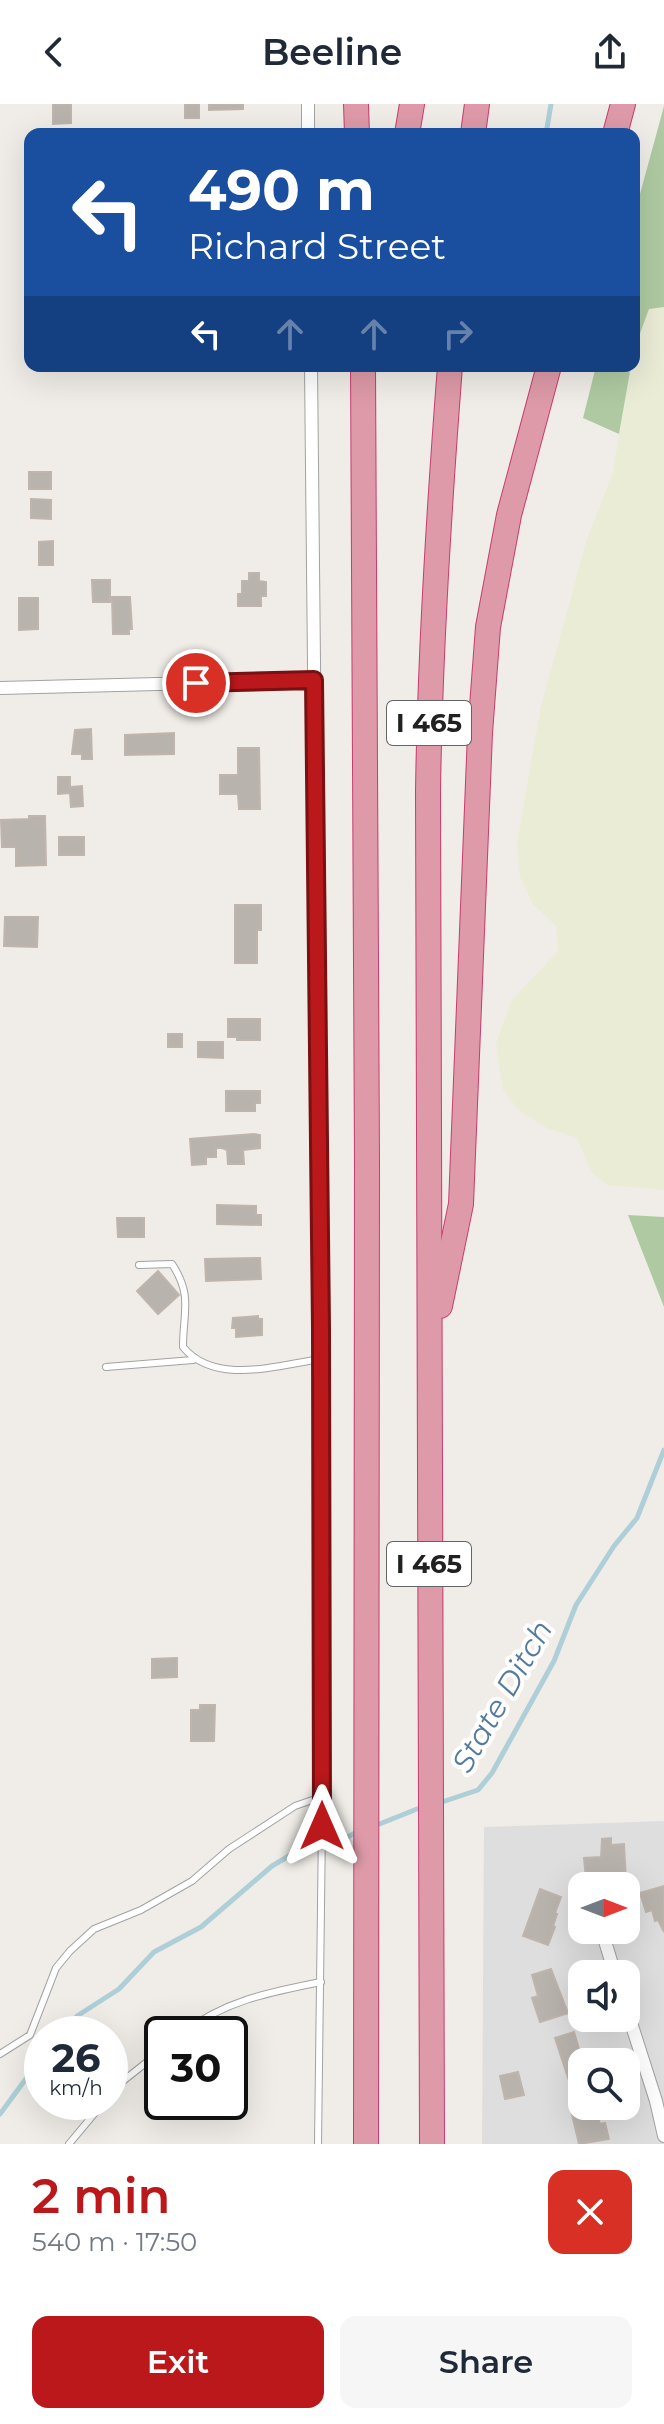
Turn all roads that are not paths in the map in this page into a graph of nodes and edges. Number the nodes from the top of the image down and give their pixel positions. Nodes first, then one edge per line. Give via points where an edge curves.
1 (308, 104) edge
2 (356, 104) edge
3 (412, 104) edge
4 (477, 104) edge
5 (623, 104) edge
6 (308, 128) edge
7 (357, 128) edge
8 (408, 128) edge
9 (474, 128) edge
10 (617, 128) edge
11 (311, 372) edge
12 (363, 372) edge
13 (376, 372) edge
14 (450, 372) edge
15 (547, 372) edge
16 (363, 436) junction
17 (314, 680) junction
18 (0, 688) edge
19 (139, 1265) dead end
20 (321, 1359) junction
21 (429, 1359) junction
22 (193, 1360) junction
23 (106, 1367) dead end
24 (321, 1797) junction
25 (322, 1826) joint
26 (321, 1982) junction
27 (205, 2016) edge
28 (634, 2032) edge
29 (0, 2054) edge
30 (144, 2064) edge
31 (128, 2077) edge
32 (89, 2120) edge
33 (664, 2136) edge
34 (69, 2144) edge
35 (318, 2144) edge
36 (366, 2144) edge
37 (432, 2144) edge

1 - 6 street
2 - 7 highway
3 - 8 highway
4 - 9 highway
5 - 10 highway
11 - 17 street
12 - 16 highway
13 - 16 highway, I 465
14 - 21 highway, I 465 via 430,678
15 - 21 highway via 509,515 488,627 461,1204
16 - 36 highway, I 465
17 - 18 street
17 - 20 street
19 - 22 lane via 172,1264 182,1279 187,1295 183,1347
20 - 22 lane via 236,1370
20 - 24 street
21 - 37 highway, I 465
22 - 23 lane
24 - 25 street
24 - 29 lane via 295,1806 229,1849 192,1881 94,1929 56,1968 30,2035
25 - 26 lane
26 - 27 lane via 256,1995
26 - 35 lane
28 - 33 street
30 - 31 lane
32 - 34 lane

